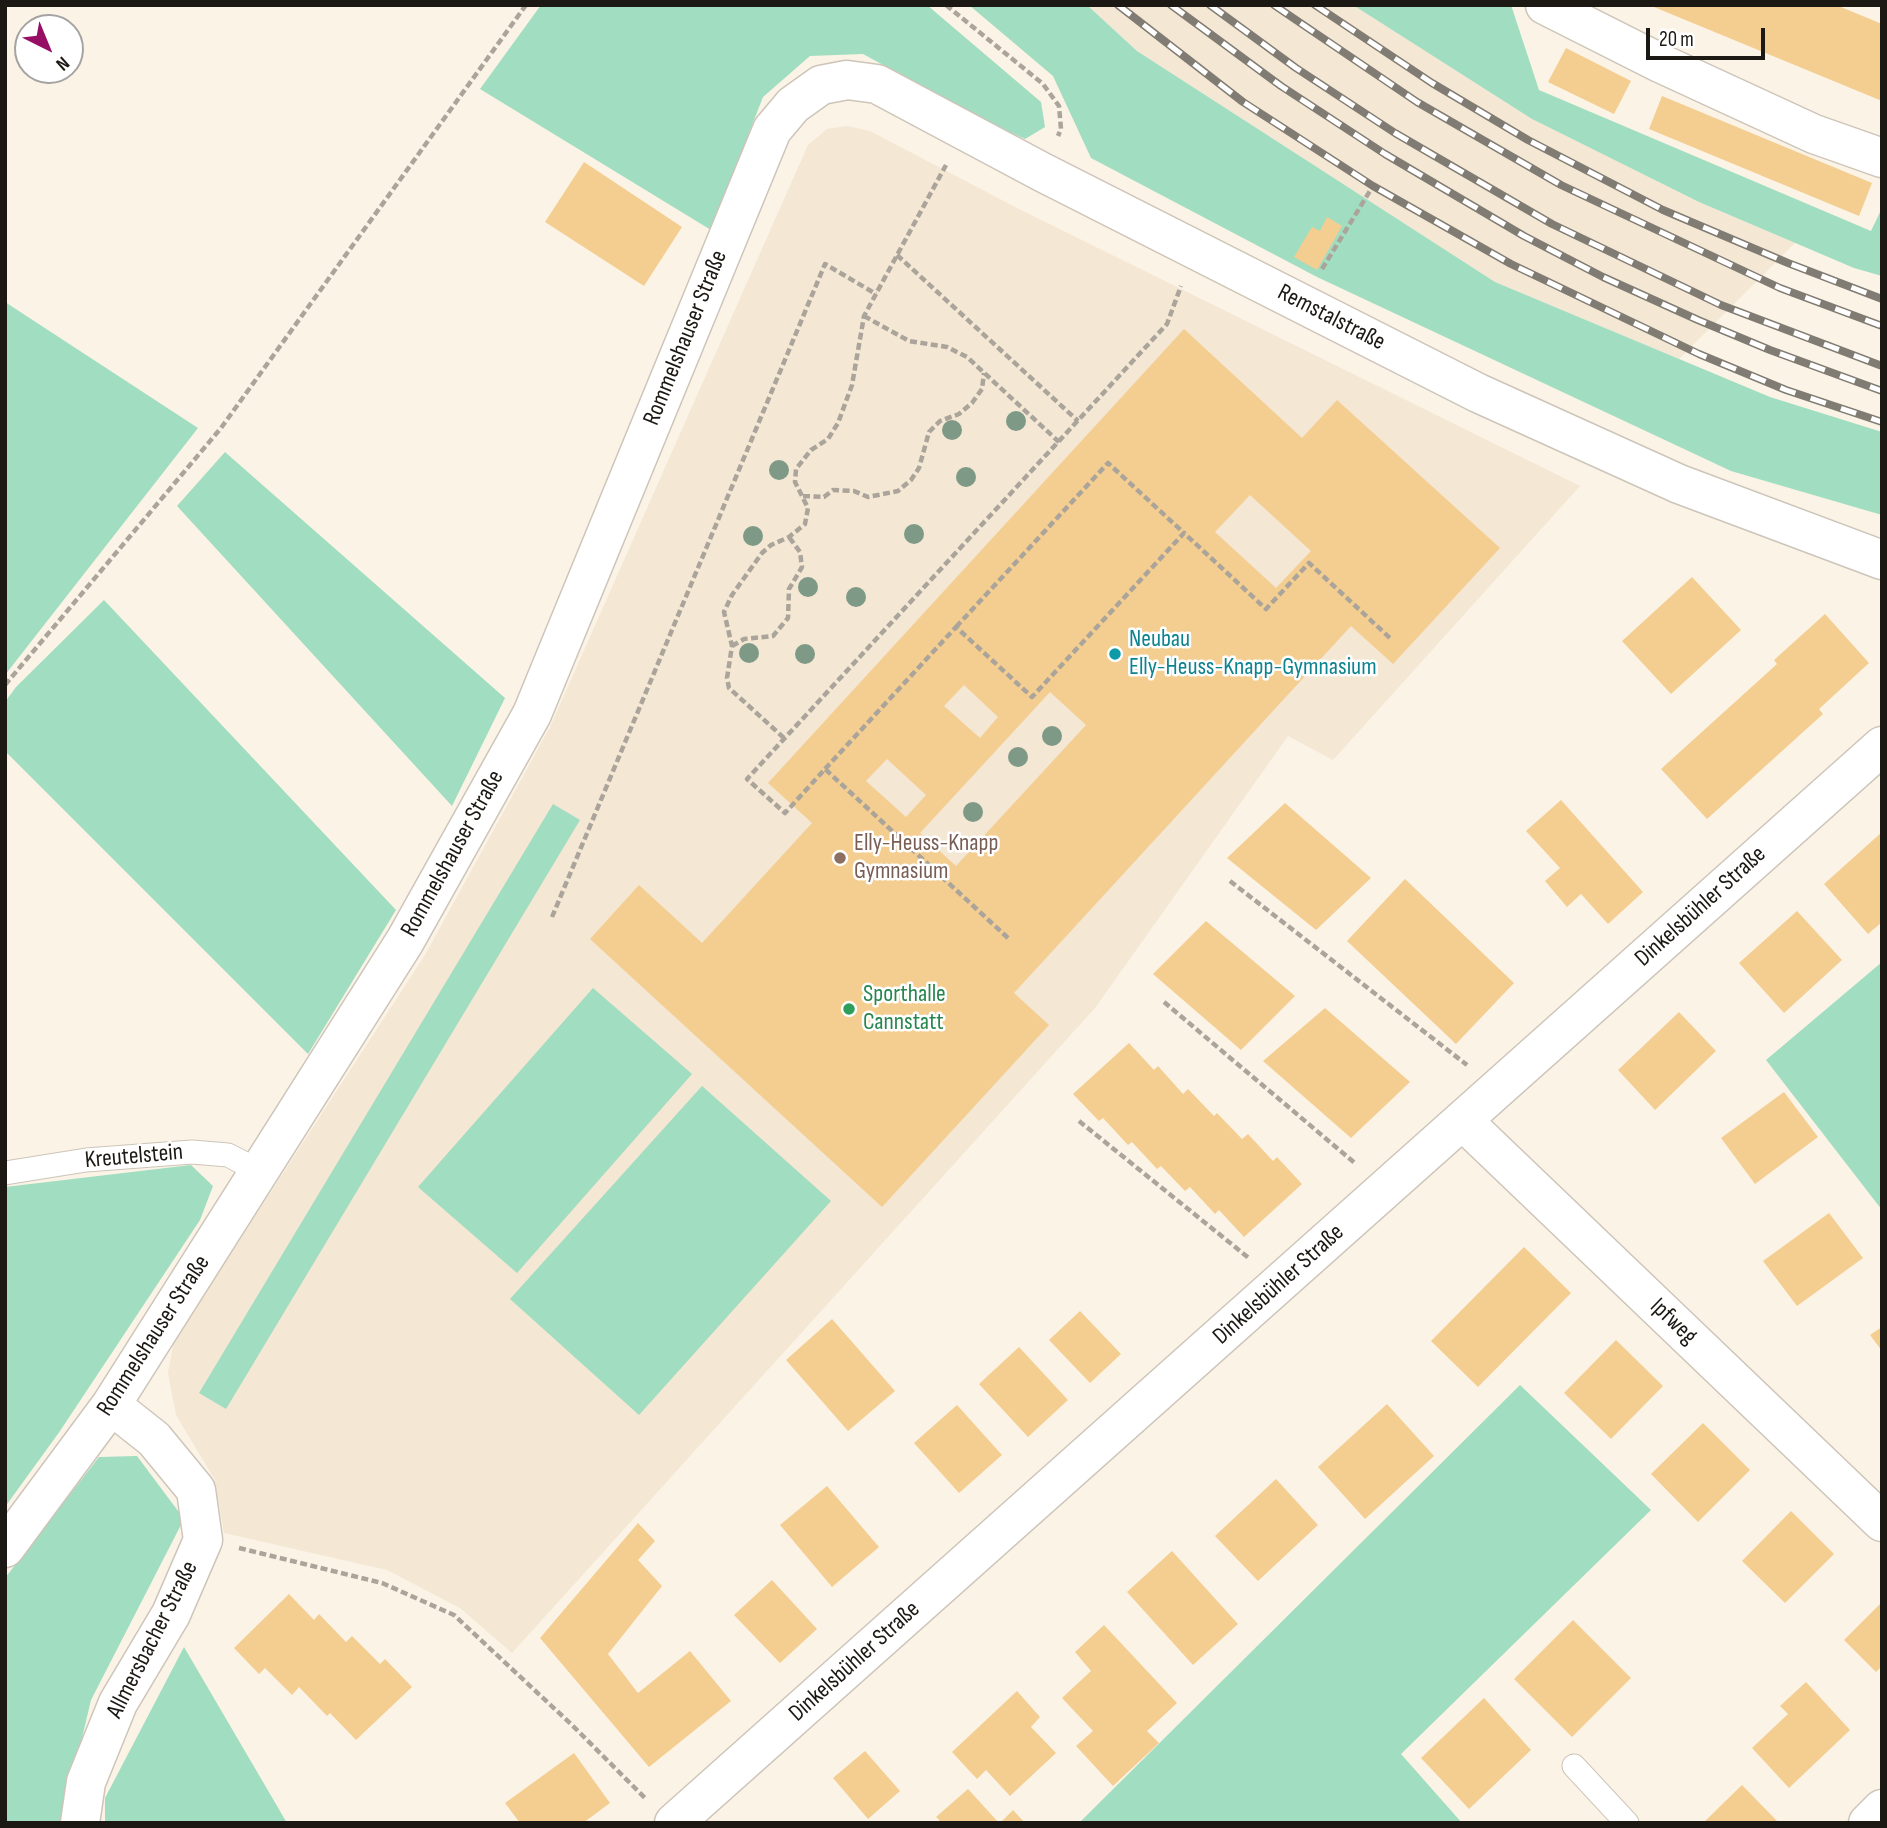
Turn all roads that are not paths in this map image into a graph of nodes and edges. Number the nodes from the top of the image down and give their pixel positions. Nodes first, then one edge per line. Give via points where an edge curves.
1 (1545, 5) edge
2 (793, 105) joint
3 (1882, 158) edge
4 (1882, 560) edge
5 (1882, 746) edge
6 (1463, 1121) junction
7 (259, 1171) junction
8 (5, 1173) edge
9 (111, 1405) junction
10 (1882, 1522) edge
11 (5, 1548) edge
12 (1574, 1766) dead end
13 (1882, 1808) edge
14 (662, 1813) edge
15 (80, 1823) edge
16 (1627, 1823) edge
17 (1868, 1823) edge

1 - 3 street via 1814,134
2 - 4 street, Remstalstraße via 821,85 847,80 877,84 1478,393 1679,484
2 - 7 street, Rommelshauser Straße via 772,130 532,714 405,941
5 - 6 street, Dinkelsbühler Straße
6 - 10 street, Ipfweg
6 - 14 street, Dinkelsbühler Straße via 1280,1284
7 - 8 lane, Kreutelstein via 228,1155 192,1152 86,1160
7 - 9 street, Rommelshauser Straße
9 - 11 street, Rommelshauser Straße
9 - 15 street, Allmersbacher Straße via 154,1439 196,1490 203,1540 171,1614 118,1703 86,1782
12 - 16 lane
13 - 17 street

